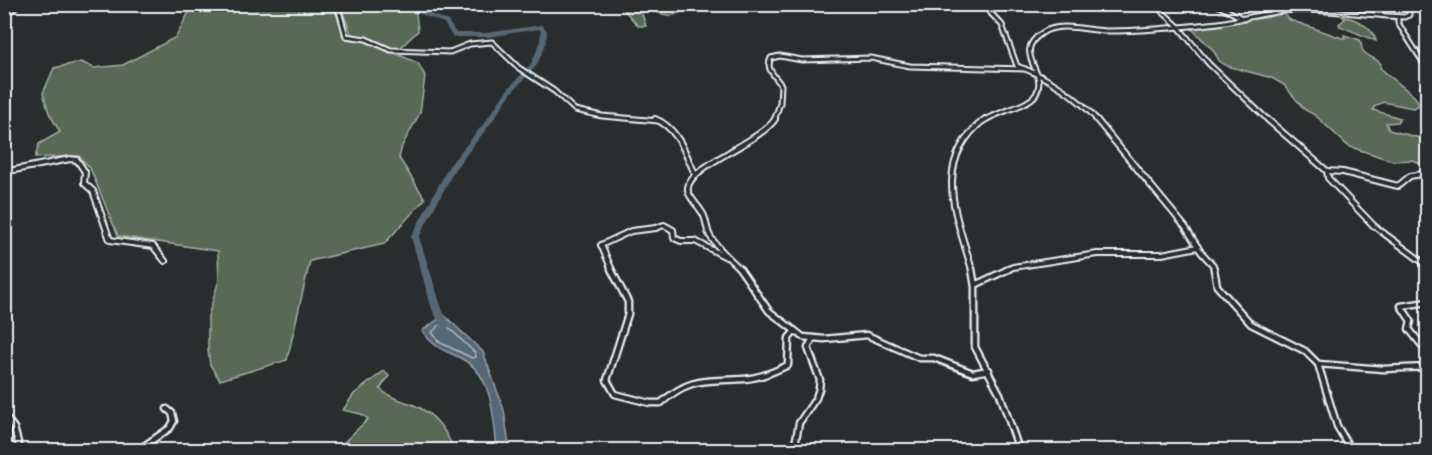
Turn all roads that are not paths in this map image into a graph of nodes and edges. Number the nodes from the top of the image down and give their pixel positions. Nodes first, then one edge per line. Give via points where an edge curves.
1 (19, 4) edge
2 (337, 4) edge
3 (982, 4) edge
4 (1154, 4) edge
5 (1215, 4) edge
6 (1405, 4) edge
7 (4, 16) edge
8 (1398, 18) junction
9 (1244, 19) junction
10 (1177, 25) junction
11 (1025, 69) junction
12 (1428, 70) edge
13 (1037, 72) junction
14 (1428, 83) edge
15 (1428, 100) edge
16 (1327, 171) junction
17 (4, 172) edge
18 (1428, 173) edge
19 (695, 174) junction
20 (1198, 247) junction
21 (729, 259) junction
22 (165, 261) dead end
23 (1428, 266) edge
24 (975, 285) junction
25 (1428, 302) edge
26 (795, 331) junction
27 (813, 338) junction
28 (1428, 353) edge
29 (1318, 364) junction
30 (1428, 367) edge
31 (989, 370) junction
32 (167, 409) dead end
33 (4, 415) edge
34 (1428, 448) edge
35 (20, 450) edge
36 (138, 450) edge
37 (794, 450) edge
38 (1019, 450) edge
39 (1351, 450) edge
40 (1417, 450) edge

1 - 7 street
2 - 19 street via 349,38 366,39 392,50 450,51 492,42 519,68 575,110 662,121 683,146
3 - 11 street via 1002,25 1012,58
4 - 10 street
5 - 9 street
6 - 8 street via 1409,15
8 - 9 street via 1298,10
8 - 12 street
9 - 10 street
10 - 13 street via 1101,31 1054,28 1042,33 1029,48
10 - 16 street via 1209,64 1255,109
11 - 13 street
11 - 19 street via 909,66 871,58 771,58 769,69 781,85 780,103 770,127
13 - 20 street via 1077,98 1092,114
13 - 24 street via 1032,100 987,119 971,134 954,168 950,191
14 - 15 street via 1423,87
16 - 18 street via 1398,186 1410,176
16 - 23 street via 1330,181 1374,226
17 - 22 street via 77,160 84,167 84,183 93,190 107,237 153,246
19 - 21 street via 688,192 704,215 709,234
20 - 24 street via 1162,254 1096,254 1013,267
20 - 29 street via 1213,265 1217,286 1251,324 1305,351
21 - 26 street via 746,275 769,311
21 - 26 street via 695,241 674,238 673,230 664,225 622,234 601,245 628,302 628,314 607,380 615,394 661,403 677,390 707,379 745,379 782,370 788,365 789,338
24 - 31 street via 975,344 980,363
25 - 28 street via 1401,309 1411,321 1409,329
26 - 27 street via 802,337
27 - 31 street via 867,335 920,358 934,358 973,373
27 - 37 street via 808,348 820,381 816,401 799,423
29 - 30 street via 1383,369
29 - 39 street via 1337,426
31 - 38 street
32 - 36 street via 174,422 170,428
33 - 35 street via 14,428
34 - 40 street

